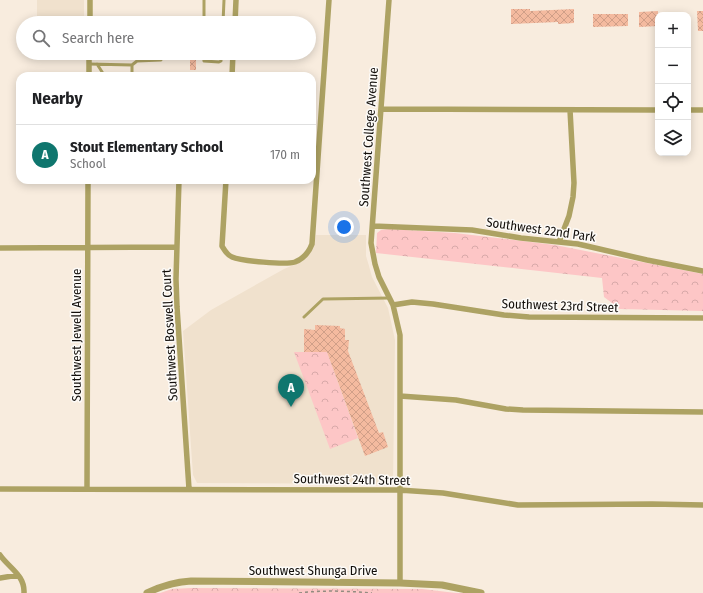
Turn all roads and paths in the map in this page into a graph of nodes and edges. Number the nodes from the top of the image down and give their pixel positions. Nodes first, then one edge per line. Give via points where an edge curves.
1 (90, 0) edge
2 (204, 0) edge
3 (224, 0) edge
4 (236, 0) edge
5 (329, 0) edge
6 (389, 0) edge
7 (90, 16) edge
8 (204, 16) edge
9 (223, 16) edge
10 (235, 16) edge
11 (89, 60) edge
12 (161, 60) dead end
13 (204, 60) edge
14 (221, 60) edge
15 (233, 60) edge
16 (89, 64) junction
17 (97, 64) junction
18 (132, 65) junction
19 (89, 72) edge
20 (102, 72) edge
21 (132, 72) edge
22 (232, 72) edge
23 (381, 109) junction
24 (570, 110) junction
25 (655, 110) edge
26 (691, 110) edge
27 (703, 110) edge
28 (88, 184) edge
29 (179, 184) edge
30 (226, 184) edge
31 (373, 226) junction
32 (559, 242) junction
33 (177, 247) junction
34 (0, 248) edge
35 (88, 248) junction
36 (703, 271) edge
37 (390, 298) junction
38 (393, 305) junction
39 (304, 317) dead end
40 (703, 318) edge
41 (400, 396) junction
42 (703, 412) edge
43 (0, 489) edge
44 (87, 489) junction
45 (189, 489) junction
46 (399, 490) junction
47 (703, 505) edge
48 (0, 555) edge
49 (18, 575) junction
50 (0, 578) edge
51 (400, 583) junction
52 (342, 592) edge
53 (24, 593) edge
54 (147, 593) edge
55 (299, 593) edge
56 (372, 593) edge
57 (481, 593) edge

1 - 7 street
2 - 8 lane
3 - 9 lane
4 - 10 street
5 - 30 street via 312,244 305,255 294,262 284,263 237,259 227,254 222,246
6 - 23 street, Southwest College Avenue
11 - 16 street
12 - 18 lane via 137,61
13 - 14 lane
15 - 22 street
16 - 17 lane
16 - 19 street
17 - 18 lane
17 - 20 lane
18 - 21 lane
23 - 24 street
23 - 31 street, Southwest College Avenue
24 - 25 street
24 - 32 street via 573,197
26 - 27 street
28 - 35 street, Southwest Jewell Avenue
29 - 33 street, Southwest Boswell Court
31 - 32 street, Southwest 22nd Park via 472,230
31 - 37 street, Southwest College Avenue via 371,243 378,277
32 - 36 street, Southwest 22nd Park
33 - 35 street
33 - 45 street, Southwest Boswell Court via 177,308
34 - 35 street
35 - 44 street, Southwest Jewell Avenue
37 - 38 street, Southwest College Avenue
37 - 39 lane via 323,299
38 - 40 street, Southwest 23rd Street via 412,302 529,317
38 - 41 street, Southwest College Avenue via 400,334
41 - 42 street via 449,399 523,410
41 - 46 street, Southwest College Avenue
43 - 44 street, Southwest 24th Street
44 - 45 street, Southwest 24th Street
45 - 46 street, Southwest 24th Street
46 - 47 street, Southwest 24th Street via 443,493 518,505
46 - 51 street, Southwest College Avenue
48 - 49 street
49 - 50 street
49 - 53 street via 24,586
51 - 54 street, Southwest Shunga Drive via 191,581 162,586
51 - 57 street, Southwest Shunga Drive via 442,585
52 - 55 path
52 - 56 path

